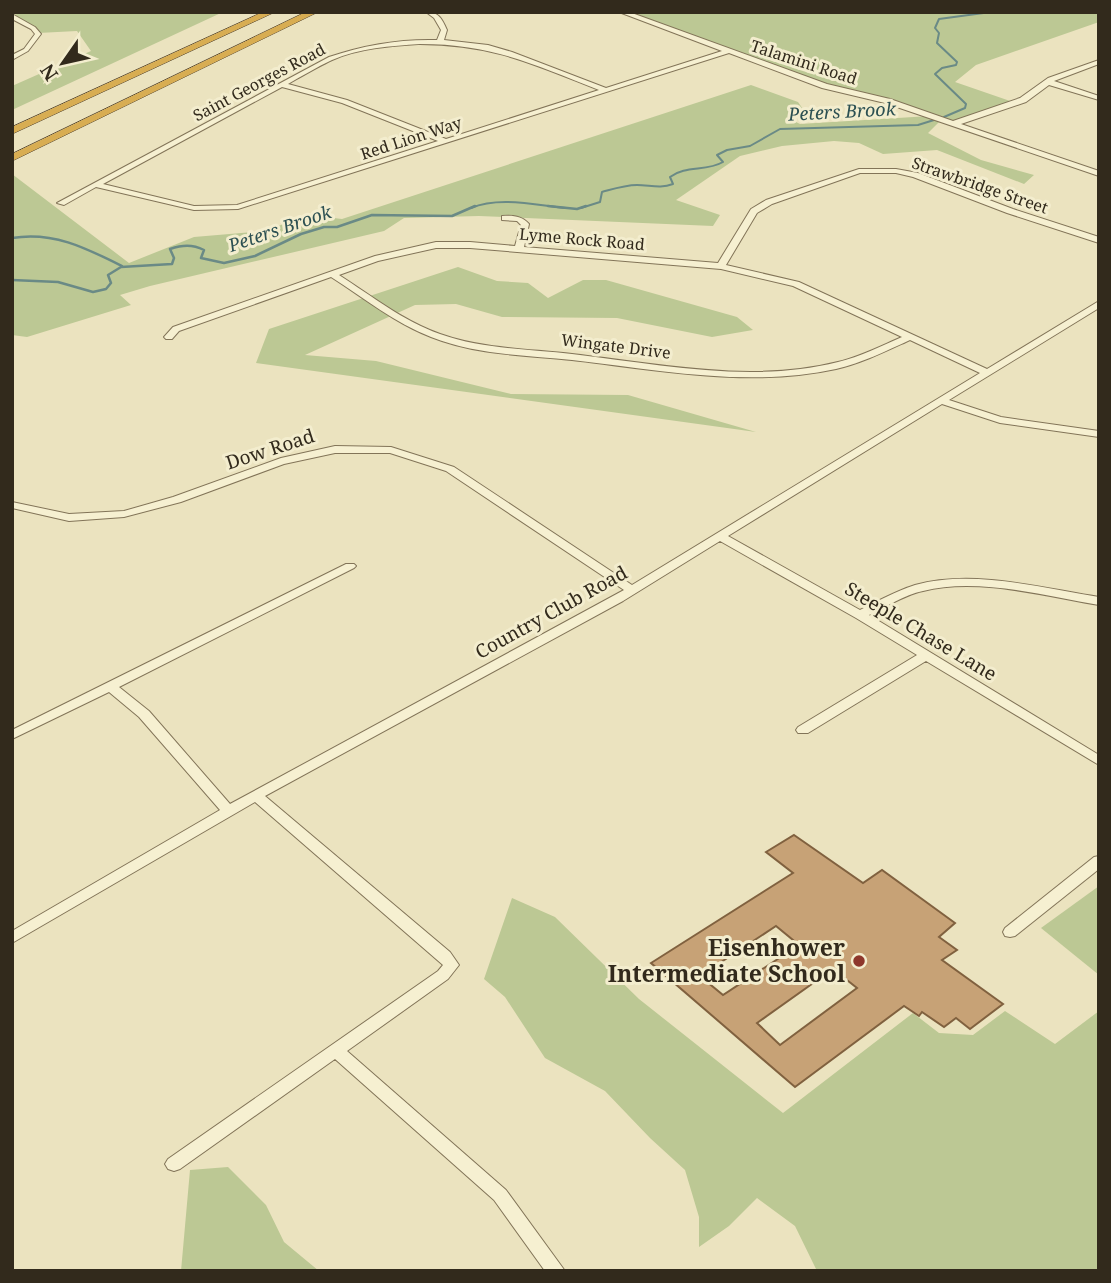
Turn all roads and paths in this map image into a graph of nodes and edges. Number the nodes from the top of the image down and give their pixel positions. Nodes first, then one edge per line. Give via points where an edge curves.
1 (251, 12) edge
2 (271, 12) edge
3 (293, 12) edge
4 (314, 12) edge
5 (429, 12) edge
6 (622, 12) edge
7 (12, 16) edge
8 (217, 27) junction
9 (439, 43) junction
10 (729, 51) junction
11 (12, 58) edge
12 (1099, 62) edge
13 (1048, 82) junction
14 (281, 85) junction
15 (605, 90) junction
16 (1099, 98) edge
17 (12, 118) edge
18 (953, 124) junction
19 (12, 128) edge
20 (445, 141) junction
21 (12, 145) edge
22 (12, 159) edge
23 (1099, 174) edge
24 (97, 185) junction
25 (61, 203) dead end
26 (505, 218) dead end
27 (1099, 240) edge
28 (519, 249) junction
29 (721, 266) junction
30 (331, 274) junction
31 (1099, 304) edge
32 (169, 337) dead end
33 (909, 337) junction
34 (988, 373) junction
35 (943, 401) junction
36 (1099, 434) edge
37 (12, 505) edge
38 (722, 537) junction
39 (350, 566) dead end
40 (632, 590) junction
41 (1099, 601) edge
42 (860, 615) junction
43 (926, 655) junction
44 (110, 685) junction
45 (803, 730) dead end
46 (12, 735) edge
47 (1099, 761) edge
48 (256, 795) junction
49 (228, 811) junction
50 (1099, 861) edge
51 (1070, 884) joint
52 (1010, 932) dead end
53 (12, 938) edge
54 (336, 1050) junction
55 (174, 1164) dead end
56 (556, 1271) edge

1 - 8 highway
2 - 19 highway
3 - 21 highway
4 - 22 highway
5 - 9 street via 444,30
6 - 10 street, Talamini Road
7 - 11 street via 38,34 26,50
8 - 17 highway
8 - 19 highway
9 - 14 street, Saint Georges Road via 352,51
9 - 15 street, Saint Georges Road via 513,54
10 - 15 street, Red Lion Way
10 - 18 street, Talamini Road via 836,90 887,101
12 - 13 street
13 - 16 street
13 - 18 street via 1023,100
14 - 20 street via 352,102
14 - 24 street, Saint Georges Road
15 - 20 street, Red Lion Way
18 - 23 street, Talamini Road
20 - 24 street, Red Lion Way via 223,209 194,208
24 - 25 street, Saint Georges Road
26 - 28 street via 525,224
27 - 29 street, Strawbridge Street via 915,175 866,170 837,176 754,211
28 - 29 street, Lyme Rock Road
28 - 30 street, Lyme Rock Road via 450,244 418,247
29 - 33 street, Lyme Rock Road via 783,279
30 - 32 street, Lyme Rock Road via 176,329
30 - 33 street, Wingate Drive via 445,339 715,373 772,374 827,368
31 - 34 street, Country Club Road
33 - 34 street, Lyme Rock Road
34 - 35 street, Country Club Road
35 - 36 street via 975,415 1027,426
35 - 38 street, Country Club Road
37 - 40 street, Dow Road via 66,517 128,514 291,456 337,448 388,449 450,469
38 - 40 street, Country Club Road
38 - 42 street, Steeple Chase Lane
39 - 44 street
40 - 48 street, Country Club Road
41 - 42 street via 941,584 918,587
42 - 43 street, Steeple Chase Lane
43 - 45 street
43 - 47 street, Steeple Chase Lane
44 - 46 street
44 - 49 street via 144,714
48 - 49 street, Country Club Road
48 - 54 street via 451,965
49 - 53 street, Country Club Road
50 - 51 street
51 - 52 street
54 - 55 street
54 - 56 street via 500,1195

